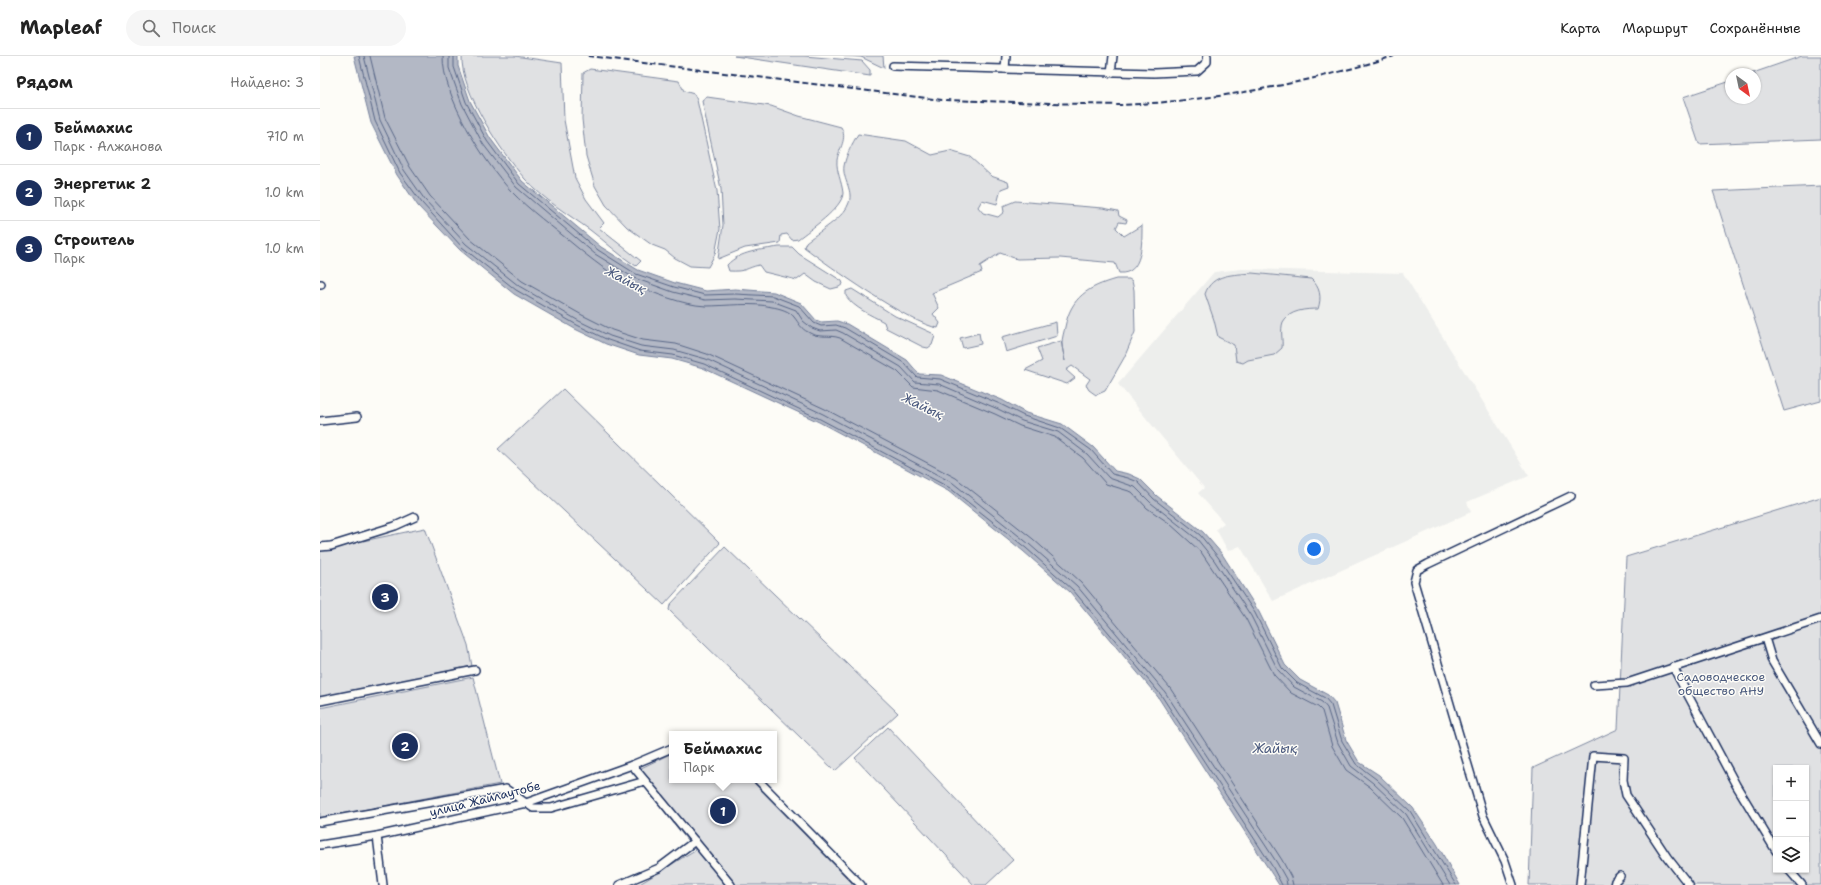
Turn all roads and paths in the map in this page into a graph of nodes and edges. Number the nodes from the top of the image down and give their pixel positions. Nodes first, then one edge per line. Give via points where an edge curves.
1 (1006, 56) edge
2 (1113, 56) edge
3 (1208, 56) edge
4 (893, 66) dead end
5 (1005, 69) junction
6 (1111, 73) junction
7 (357, 416) dead end
8 (320, 421) edge
9 (1571, 496) dead end
10 (415, 517) dead end
11 (320, 547) edge
12 (1821, 619) edge
13 (1765, 638) junction
14 (1673, 667) junction
15 (476, 670) dead end
16 (1594, 685) dead end
17 (320, 702) edge
18 (1821, 744) edge
19 (669, 749) edge
20 (632, 765) junction
21 (645, 781) junction
22 (761, 783) edge
23 (526, 803) junction
24 (320, 822) edge
25 (377, 836) junction
26 (695, 841) junction
27 (320, 845) edge
28 (1773, 846) edge
29 (1792, 873) edge
30 (1620, 876) dead end
31 (383, 885) edge
32 (618, 885) edge
33 (731, 885) edge
34 (861, 885) edge
35 (1513, 885) edge
36 (1580, 885) edge
37 (1614, 885) edge
38 (1689, 885) edge
39 (1802, 885) edge

1 - 5 street
2 - 6 street
3 - 6 street via 1207,62 1197,71
4 - 5 street
5 - 6 street
7 - 8 street
9 - 35 street via 1417,570 1414,582 1483,816 1506,861
10 - 11 street via 380,531
12 - 13 street
13 - 14 street
13 - 18 street via 1772,661
14 - 16 street via 1659,674 1627,683
14 - 28 street via 1736,786
15 - 17 street
19 - 20 street, улица Жайлаутобе
20 - 21 street
20 - 23 street, улица Жайлаутобе
21 - 23 street via 551,808 533,808
21 - 26 street
22 - 34 street
23 - 24 street via 506,788
23 - 25 street, улица Жайлаутобе
25 - 27 street, улица Жайлаутобе
25 - 31 street
26 - 32 street via 659,868
26 - 33 street
29 - 39 street
30 - 37 street
36 - 38 street via 1593,756 1624,758 1623,780 1626,795

